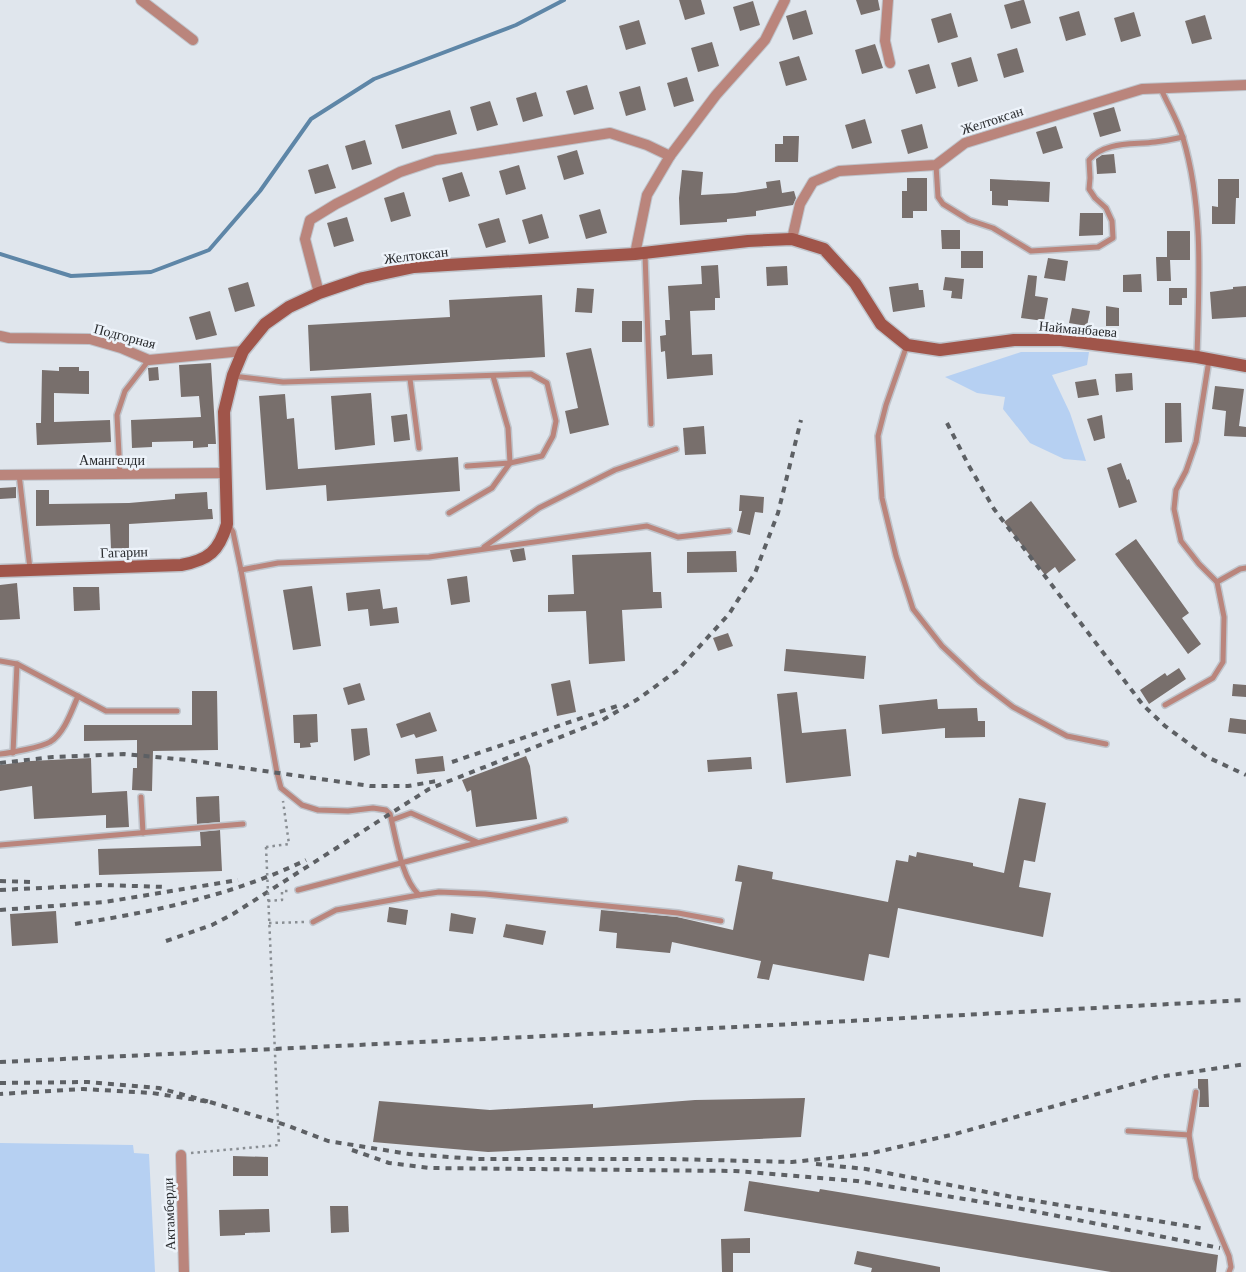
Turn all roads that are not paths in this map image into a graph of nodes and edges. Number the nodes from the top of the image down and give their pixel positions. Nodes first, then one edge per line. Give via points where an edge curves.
1 (141, 0) edge
2 (786, 0) edge
3 (888, 0) edge
4 (193, 40) dead end
5 (890, 63) dead end
6 (1246, 84) edge
7 (1161, 88) junction
8 (1183, 137) junction
9 (670, 156) junction
10 (936, 165) junction
11 (792, 239) junction
12 (640, 254) junction
13 (319, 293) junction
14 (0, 336) edge
15 (907, 345) junction
16 (243, 351) junction
17 (1203, 358) junction
18 (149, 360) junction
19 (1246, 366) edge
20 (233, 376) junction
21 (493, 376) junction
22 (410, 378) junction
23 (651, 424) dead end
24 (419, 448) dead end
25 (676, 449) dead end
26 (510, 463) junction
27 (467, 466) dead end
28 (225, 473) junction
29 (19, 474) junction
30 (120, 474) junction
31 (0, 475) edge
32 (449, 513) dead end
33 (227, 524) junction
34 (729, 531) dead end
35 (482, 549) junction
36 (1246, 568) edge
37 (30, 569) junction
38 (0, 570) edge
39 (242, 570) junction
40 (1216, 582) junction
41 (0, 661) edge
42 (17, 664) junction
43 (78, 696) junction
44 (1165, 705) dead end
45 (177, 711) dead end
46 (1106, 744) dead end
47 (13, 753) junction
48 (0, 754) edge
49 (141, 798) dead end
50 (392, 820) junction
51 (566, 820) dead end
52 (243, 824) dead end
53 (143, 833) junction
54 (477, 843) junction
55 (0, 844) edge
56 (402, 862) junction
57 (298, 890) road end
58 (419, 895) junction
59 (721, 921) dead end
60 (313, 922) road end
61 (1196, 1092) dead end
62 (1128, 1131) dead end
63 (1189, 1135) junction
64 (181, 1155) road end
65 (184, 1272) edge
66 (1230, 1272) edge

1 - 4 street
2 - 9 street via 765,40 716,95
3 - 5 street via 885,41
6 - 7 street, Желтоксан
7 - 8 lane
7 - 10 street, Желтоксан via 1142,89 965,142
8 - 10 lane via 1115,145 1095,152 1089,160 1089,189 1106,208 1112,221 1113,238 1098,247 1031,251 993,228 969,220 943,204 938,197
8 - 17 lane via 1195,194
9 - 12 street via 647,195
9 - 13 street via 610,133 436,160 400,172 310,220 305,239
10 - 11 street via 839,171 813,182 800,204
11 - 12 main road, Желтоксан
11 - 15 main road, Желтоксан via 824,249 854,283 881,324
12 - 13 main road, Желтоксан via 414,267 363,278
12 - 23 lane
13 - 16 main road, Желтоксан via 289,307 265,324
14 - 18 street, Подгорная via 90,339
15 - 17 main road, Найманбаева via 940,350 1014,340 1061,340
15 - 46 lane via 878,436 882,498 913,609 942,646 978,681 1013,707 1067,736
16 - 18 street, Подгорная
16 - 20 main road, Желтоксан
17 - 19 main road, Найманбаева
17 - 40 lane via 1196,442 1176,490 1174,509 1181,541
18 - 30 lane via 125,391 116,415
20 - 22 lane via 284,382
20 - 28 main road, Желтоксан via 224,412
21 - 22 lane
21 - 26 lane via 508,428
21 - 26 lane via 531,374 547,383 556,421 554,436 542,456
22 - 24 lane
25 - 35 lane via 615,470 540,508
26 - 27 lane
26 - 32 lane via 492,488
28 - 30 street, Амангелди
28 - 33 main road, Желтоксан
29 - 30 street, Амангелди
29 - 31 street, Амангелди
29 - 37 lane
33 - 37 main road, Гагарин via 216,550 195,563
33 - 39 lane via 233,532
34 - 35 lane via 678,536 647,526
35 - 39 lane via 429,557 278,563
36 - 40 lane
37 - 38 main road, Гагарин
39 - 50 lane via 281,788 302,805 318,810 373,808 386,810
40 - 44 lane via 1224,617 1223,662 1212,678
41 - 42 lane
42 - 43 lane
42 - 47 lane
43 - 45 lane via 106,711
43 - 47 lane via 67,724 50,742
47 - 48 lane
49 - 53 lane
50 - 54 lane via 411,813
50 - 56 lane
51 - 54 lane
52 - 53 lane
53 - 55 lane
54 - 56 lane
56 - 57 lane
56 - 58 lane via 414,891
58 - 59 lane via 439,892 485,894 652,910
58 - 60 lane via 336,910
61 - 63 lane
62 - 63 lane
63 - 66 lane via 1196,1178 1229,1256
64 - 65 street, Актамберди

